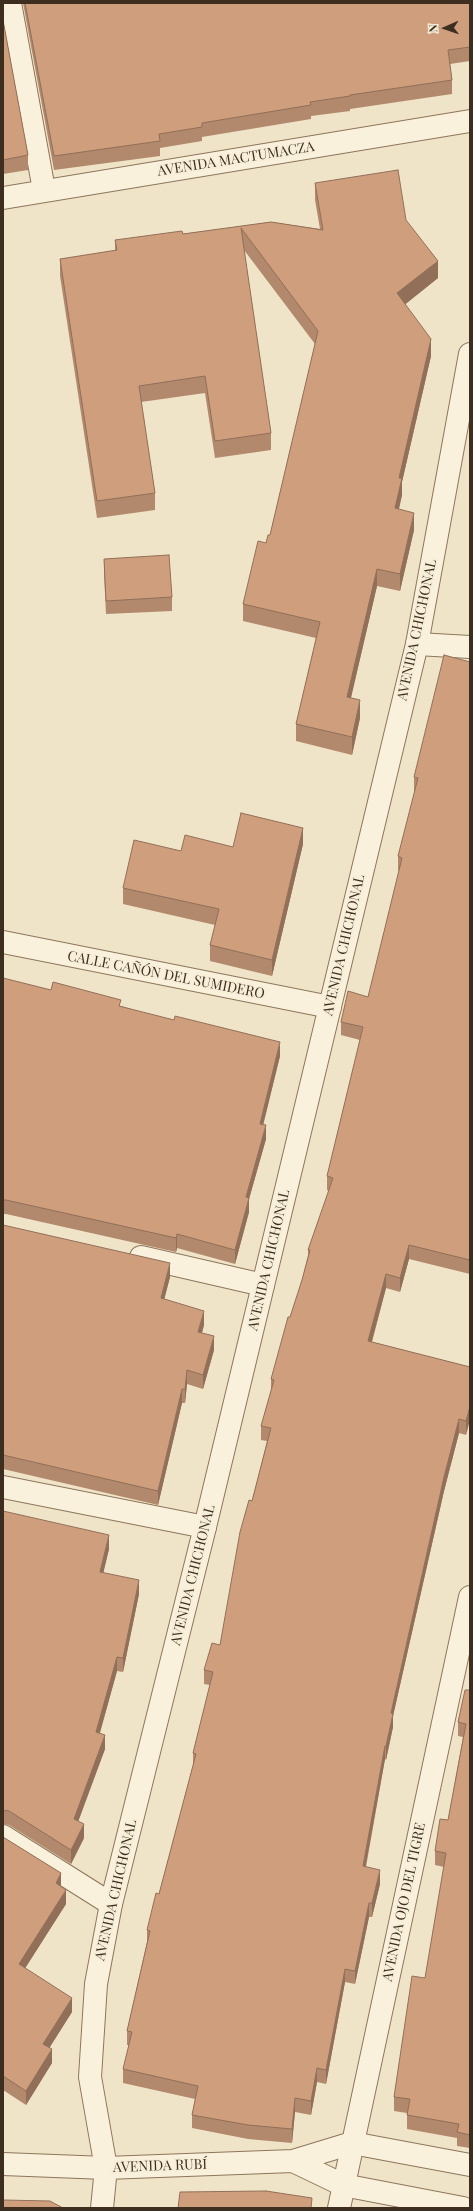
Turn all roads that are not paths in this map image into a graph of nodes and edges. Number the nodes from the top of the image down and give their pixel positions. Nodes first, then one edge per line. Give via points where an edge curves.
1 (10, 3) edge
2 (470, 122) edge
3 (44, 190) junction
4 (3, 198) edge
5 (470, 354) edge
6 (416, 644) junction
7 (470, 647) edge
8 (3, 942) edge
9 (330, 1007) junction
10 (118, 1252) edge
11 (263, 1285) junction
12 (3, 1487) edge
13 (205, 1527) junction
14 (470, 1597) edge
15 (3, 1836) edge
16 (111, 1904) junction
17 (352, 2143) junction
18 (3, 2148) edge
19 (292, 2161) junction
20 (3, 2164) edge
21 (27, 2165) junction
22 (470, 2165) edge
23 (106, 2168) junction
24 (343, 2185) junction
25 (102, 2208) edge
26 (339, 2208) edge
27 (462, 2208) edge

1 - 3 street
2 - 3 street, AVENIDA MACTUMACZA
3 - 4 street, AVENIDA MACTUMACZA
5 - 6 street, AVENIDA CHICHONAL
6 - 7 street
6 - 9 street, AVENIDA CHICHONAL
8 - 9 street, CALLE CAÑÓN DEL SUMIDERO
9 - 11 street, AVENIDA CHICHONAL
10 - 11 street
11 - 13 street, AVENIDA CHICHONAL
12 - 13 street
13 - 16 street, AVENIDA CHICHONAL
14 - 17 street, AVENIDA OJO DEL TIGRE
15 - 16 street
16 - 23 street, AVENIDA CHICHONAL via 96,1984 90,2077
17 - 19 street, AVENIDA RUBÍ
17 - 22 street, AVENIDA RUBÍ
17 - 24 street, AVENIDA OJO DEL TIGRE
18 - 21 street
19 - 23 street, AVENIDA RUBÍ
19 - 24 street, AVENIDA RUBÍ
20 - 21 street, AVENIDA RUBÍ
21 - 23 street, AVENIDA RUBÍ
23 - 25 street, AVENIDA CHICHONAL
24 - 26 street, AVENIDA OJO DEL TIGRE
24 - 27 street, AVENIDA RUBÍ

